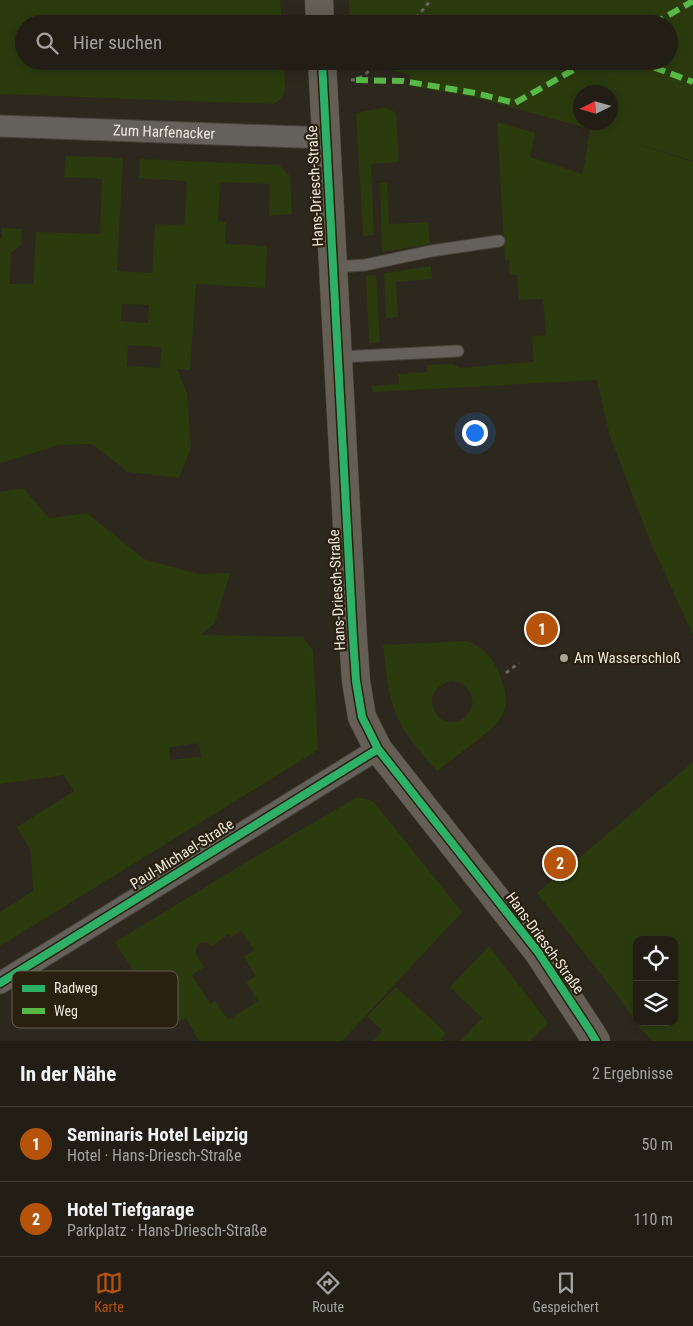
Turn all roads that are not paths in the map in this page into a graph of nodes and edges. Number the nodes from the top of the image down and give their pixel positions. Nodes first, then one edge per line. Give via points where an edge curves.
1 (319, 0) edge
2 (320, 15) edge
3 (323, 70) edge
4 (0, 126) edge
5 (327, 138) junction
6 (499, 241) dead end
7 (334, 267) junction
8 (458, 351) dead end
9 (339, 357) junction
10 (378, 749) junction
11 (18, 971) edge
12 (12, 975) edge
13 (0, 982) edge
14 (596, 1041) edge

1 - 2 main road
3 - 5 main road, Hans-Driesch-Straße
4 - 5 street, Zum Harfenacker
5 - 7 main road, Hans-Driesch-Straße
6 - 7 lane via 365,265
7 - 9 main road, Hans-Driesch-Straße
8 - 9 lane
9 - 10 main road, Hans-Driesch-Straße via 356,681 362,717
10 - 11 street, Paul-Michael-Straße
10 - 14 main road, Hans-Driesch-Straße via 538,952
12 - 13 street, Paul-Michael-Straße

